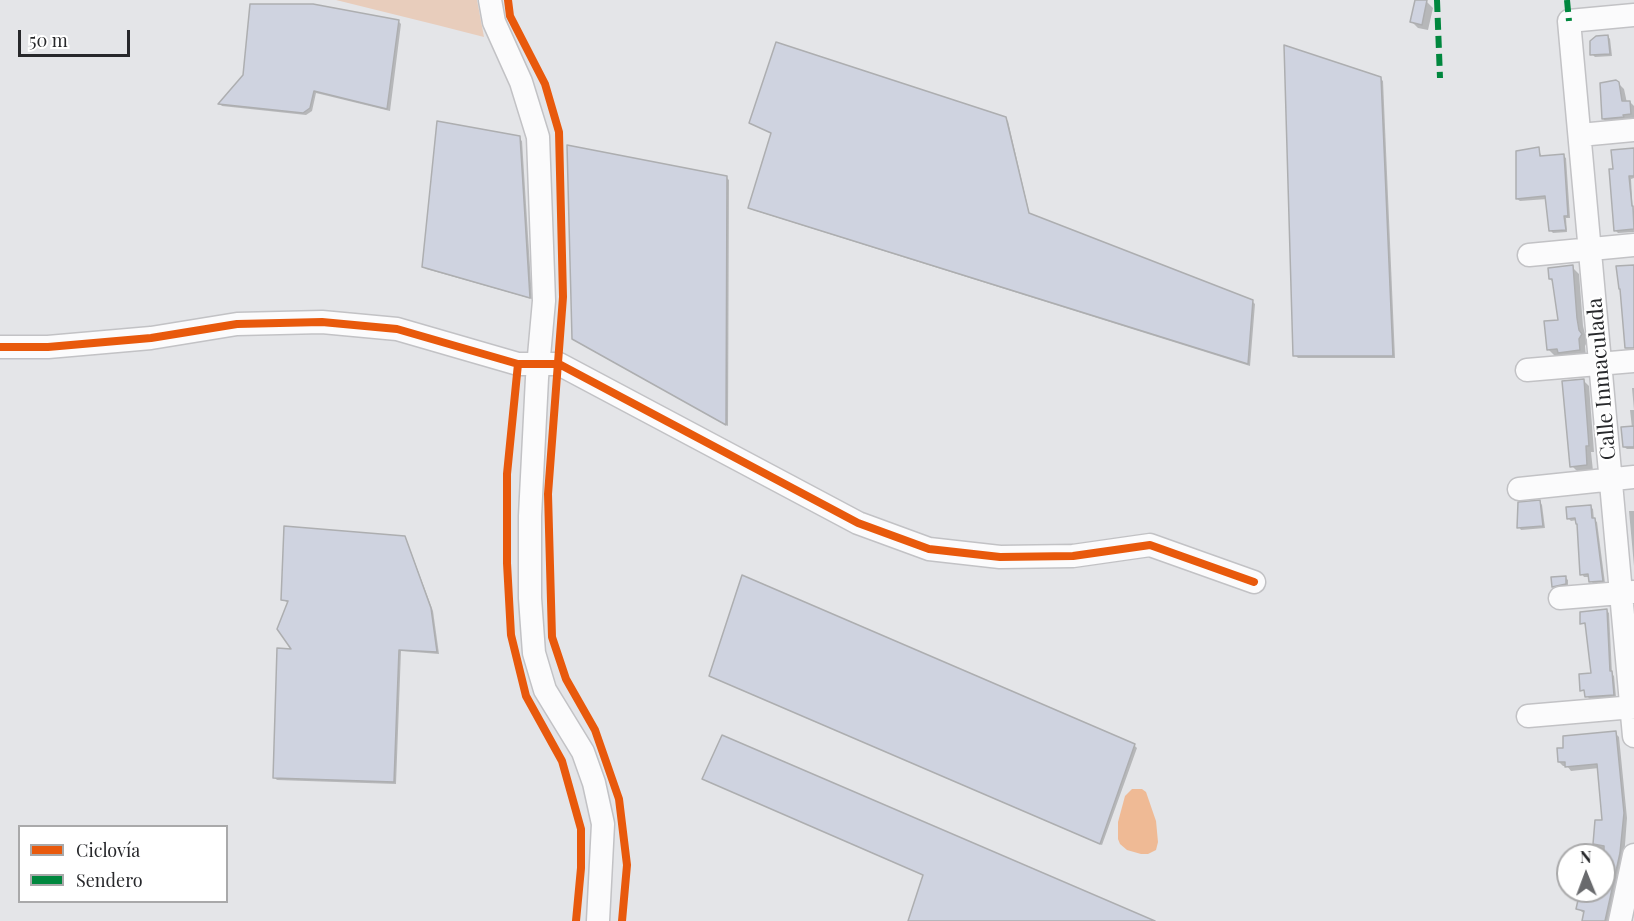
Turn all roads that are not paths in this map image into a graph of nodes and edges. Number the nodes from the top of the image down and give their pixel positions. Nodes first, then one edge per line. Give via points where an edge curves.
1 (490, 0) edge
2 (1634, 15) edge
3 (1634, 130) edge
4 (1580, 135) junction
5 (1634, 245) edge
6 (1590, 248) junction
7 (1528, 255) dead end
8 (0, 347) edge
9 (1634, 361) edge
10 (539, 364) junction
11 (1601, 364) junction
12 (1527, 370) dead end
13 (1634, 477) edge
14 (1611, 480) junction
15 (1519, 489) dead end
16 (1254, 582) dead end
17 (1628, 592) edge
18 (1560, 598) dead end
19 (1633, 707) edge
20 (1528, 716) dead end
21 (1634, 736) edge
22 (1634, 855) edge
23 (598, 921) edge
24 (1620, 921) edge

1 - 10 street via 494,22 521,82 538,136 544,301
2 - 4 street, Calle Inmaculada via 1569,21
3 - 4 street
4 - 6 street, Calle Inmaculada
5 - 6 street
6 - 7 street
6 - 11 street, Calle Inmaculada
8 - 10 street via 151,338 237,324 322,322 397,329 518,363
9 - 11 street
10 - 16 street via 559,364 858,523 928,549 1021,557 1073,556 1150,545
10 - 23 street via 530,516 534,653 545,690 583,752 594,783 603,824
11 - 12 street
11 - 14 street, Calle Inmaculada
13 - 14 street
14 - 15 street
14 - 17 street, Calle Inmaculada
17 - 18 street
17 - 19 street, Calle Inmaculada
19 - 20 street
19 - 21 street, Calle Inmaculada
22 - 24 street

